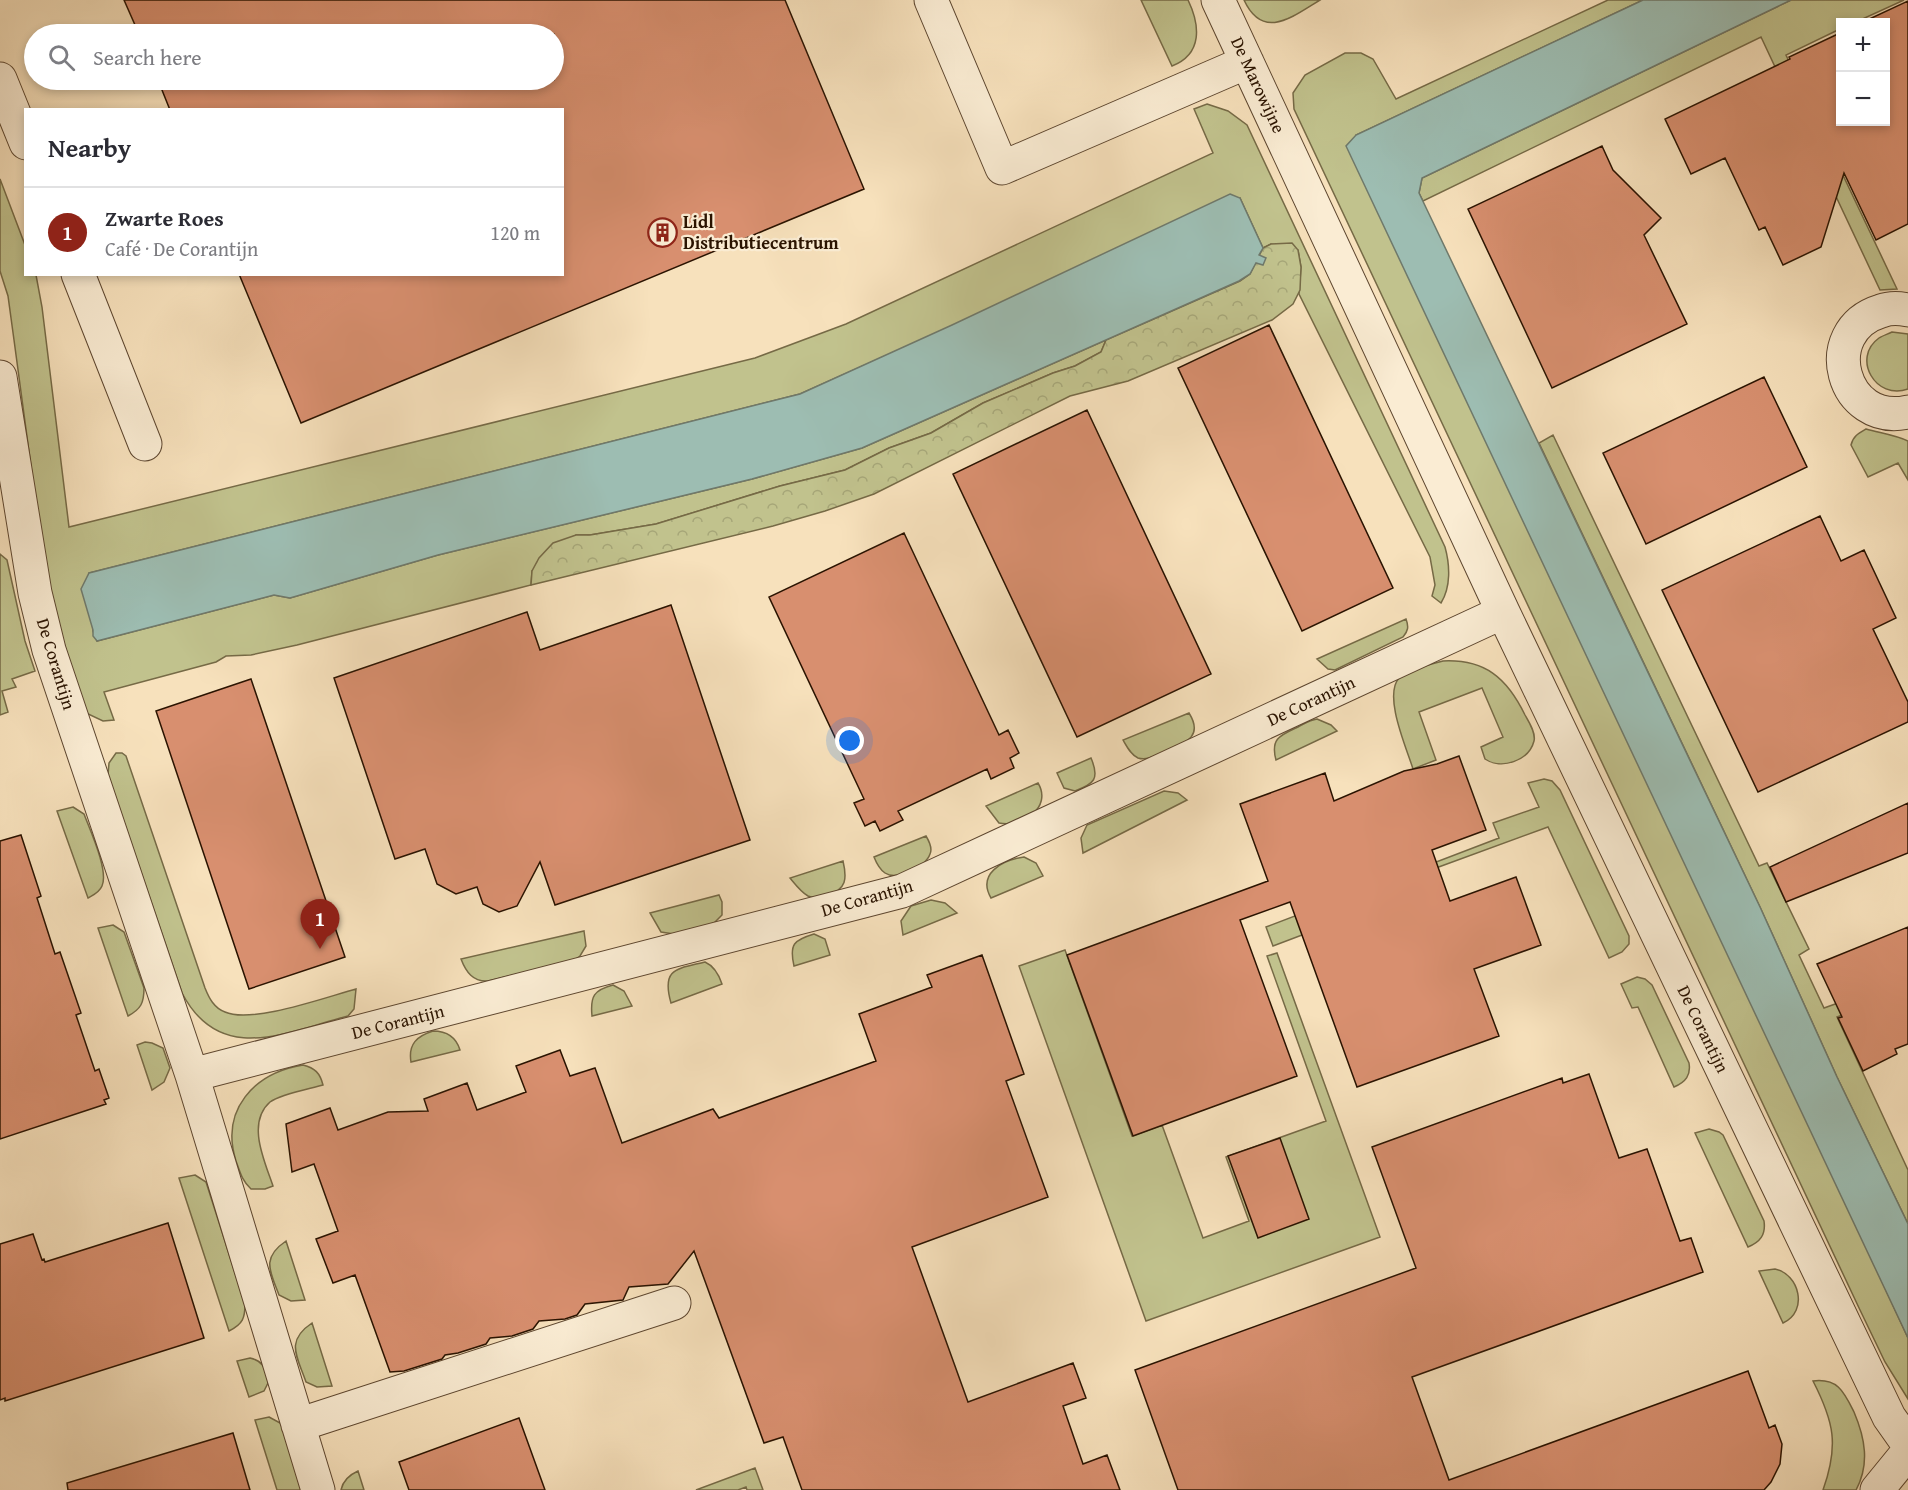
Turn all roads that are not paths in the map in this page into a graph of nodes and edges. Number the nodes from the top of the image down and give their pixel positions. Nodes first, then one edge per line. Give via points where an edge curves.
1 (931, 0) edge
2 (1218, 0) edge
3 (1247, 62) junction
4 (0, 79) edge
5 (24, 138) edge
6 (1298, 169) joint
7 (79, 276) edge
8 (1908, 310) edge
9 (0, 377) edge
10 (1908, 412) edge
11 (145, 444) dead end
12 (1503, 612) junction
13 (192, 1075) junction
14 (674, 1303) dead end
15 (298, 1425) junction
16 (1908, 1444) edge
17 (1908, 1452) edge
18 (318, 1490) edge
19 (1877, 1490) edge

1 - 3 street via 1002,168
2 - 3 street, De Marowijne
3 - 6 street, De Marowijne
4 - 5 street
6 - 12 street, De Corantijn
7 - 11 street
8 - 10 street via 1888,309 1858,323 1843,356 1844,374 1851,391 1864,404 1880,412
9 - 13 street, De Corantijn via 35,593 49,650
12 - 13 street, De Corantijn via 902,891
12 - 16 street, De Corantijn via 1889,1417
13 - 15 street, De Corantijn
14 - 15 street
15 - 18 street, De Corantijn
17 - 19 street

